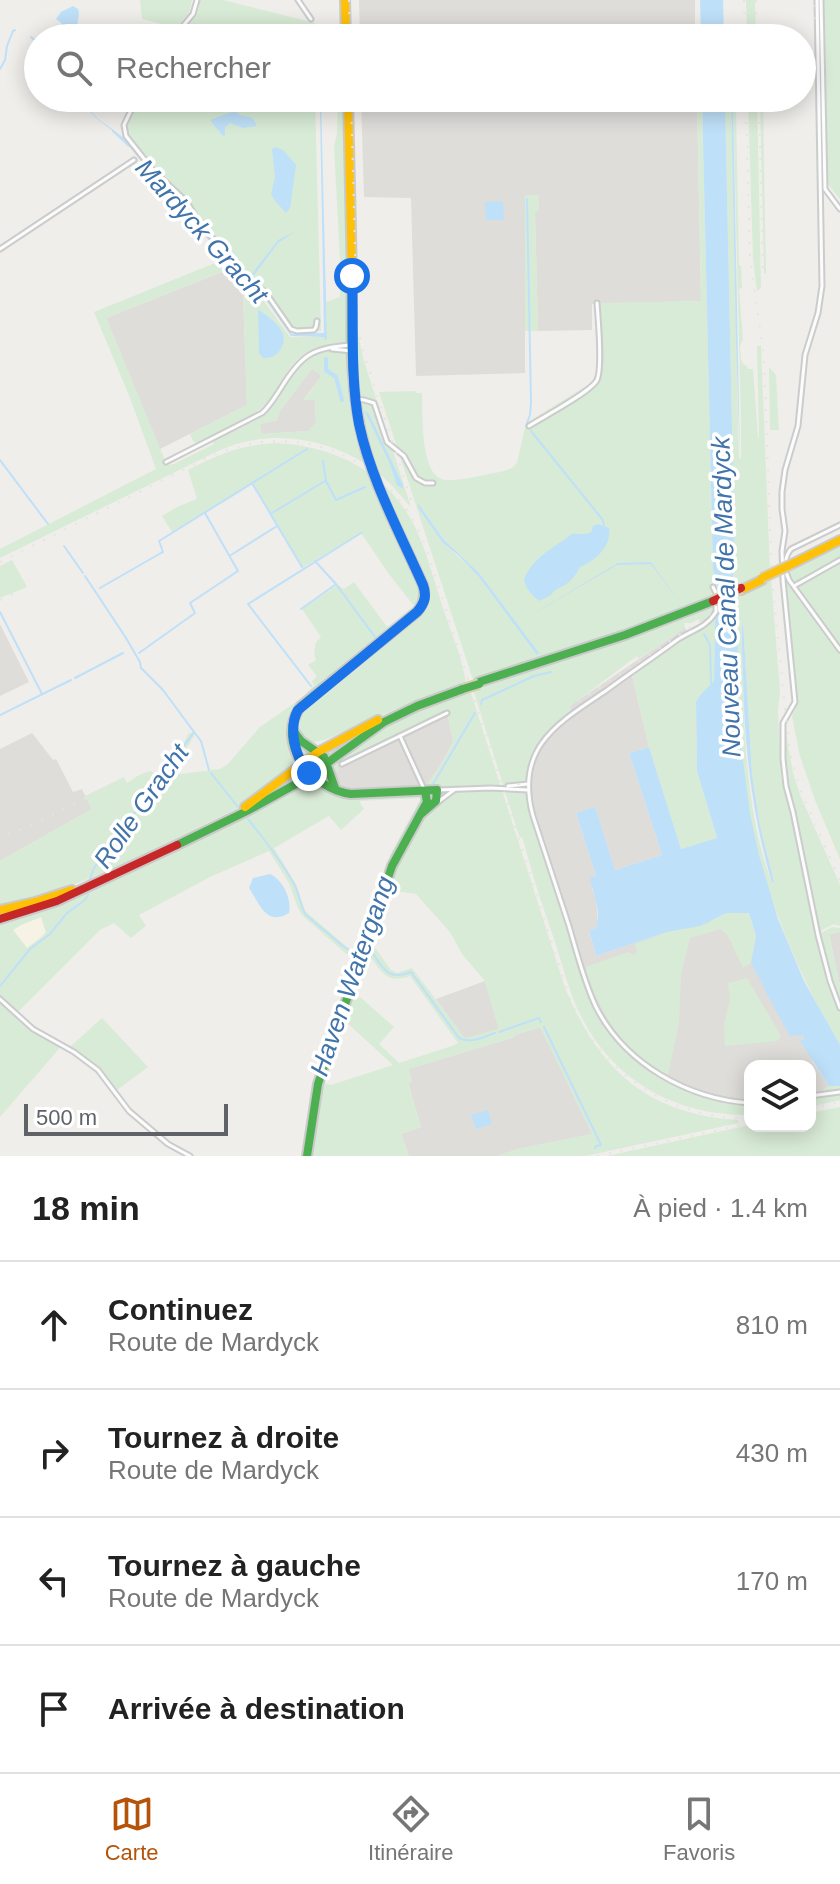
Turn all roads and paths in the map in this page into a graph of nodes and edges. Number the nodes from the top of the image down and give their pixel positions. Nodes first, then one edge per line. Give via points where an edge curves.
1 (197, 0) edge
2 (298, 0) edge
3 (345, 0) edge
4 (819, 0) edge
5 (311, 19) dead end
6 (185, 24) edge
7 (346, 24) edge
8 (130, 112) edge
9 (348, 112) edge
10 (134, 160) dead end
11 (840, 209) edge
12 (0, 249) edge
13 (597, 303) dead end
14 (317, 321) dead end
15 (353, 348) junction
16 (356, 402) junction
17 (529, 426) dead end
18 (166, 462) dead end
19 (433, 483) dead end
20 (840, 525) edge
21 (840, 541) edge
22 (840, 560) edge
23 (794, 586) junction
24 (713, 587) dead end
25 (840, 650) edge
26 (462, 688) junction
27 (447, 713) dead end
28 (293, 727) junction
29 (400, 736) junction
30 (314, 750) junction
31 (302, 763) junction
32 (342, 764) dead end
33 (327, 765) junction
34 (312, 775) junction
35 (528, 787) junction
36 (455, 789) junction
37 (432, 790) junction
38 (337, 791) junction
39 (438, 802) junction
40 (421, 814) junction
41 (0, 910) edge
42 (0, 919) edge
43 (0, 999) edge
44 (840, 1008) edge
45 (840, 1092) edge
46 (816, 1094) edge
47 (744, 1102) edge
48 (190, 1156) edge
49 (307, 1156) edge

1 - 6 street
2 - 5 street
3 - 7 main road
4 - 11 street via 826,193
4 - 44 street via 822,286 782,492 783,580 795,700 783,723 783,759 818,935
8 - 14 street via 125,134 187,202 202,228 271,299 292,330 313,331
9 - 15 main road
10 - 12 street
13 - 17 street via 596,381
15 - 16 main road
15 - 18 street via 306,356 264,411
16 - 19 street via 372,402 387,442 404,456 415,477
16 - 28 main road via 372,468 425,599 417,612 303,704
20 - 23 street via 791,548 786,569
21 - 26 main road, bridge via 618,640
22 - 23 street
23 - 25 street
24 - 35 street via 714,615 699,629 553,729 535,754
26 - 30 main road
26 - 33 main road via 383,722
27 - 29 street
28 - 30 main road via 301,742
28 - 31 main road
29 - 32 street
29 - 37 street
30 - 31 main road
30 - 33 main road
31 - 34 main road
31 - 41 main road via 223,819 75,888
33 - 34 main road
33 - 38 main road
34 - 38 main road
34 - 42 main road via 59,901
35 - 36 street
35 - 47 street via 589,989 611,1031 636,1058 668,1079
36 - 37 street
36 - 39 street
37 - 38 main road
37 - 39 main road via 439,794
37 - 40 main road
39 - 40 main road
40 - 49 main road via 392,866 318,1084
43 - 48 street via 33,1029 98,1070 126,1109
45 - 46 street

